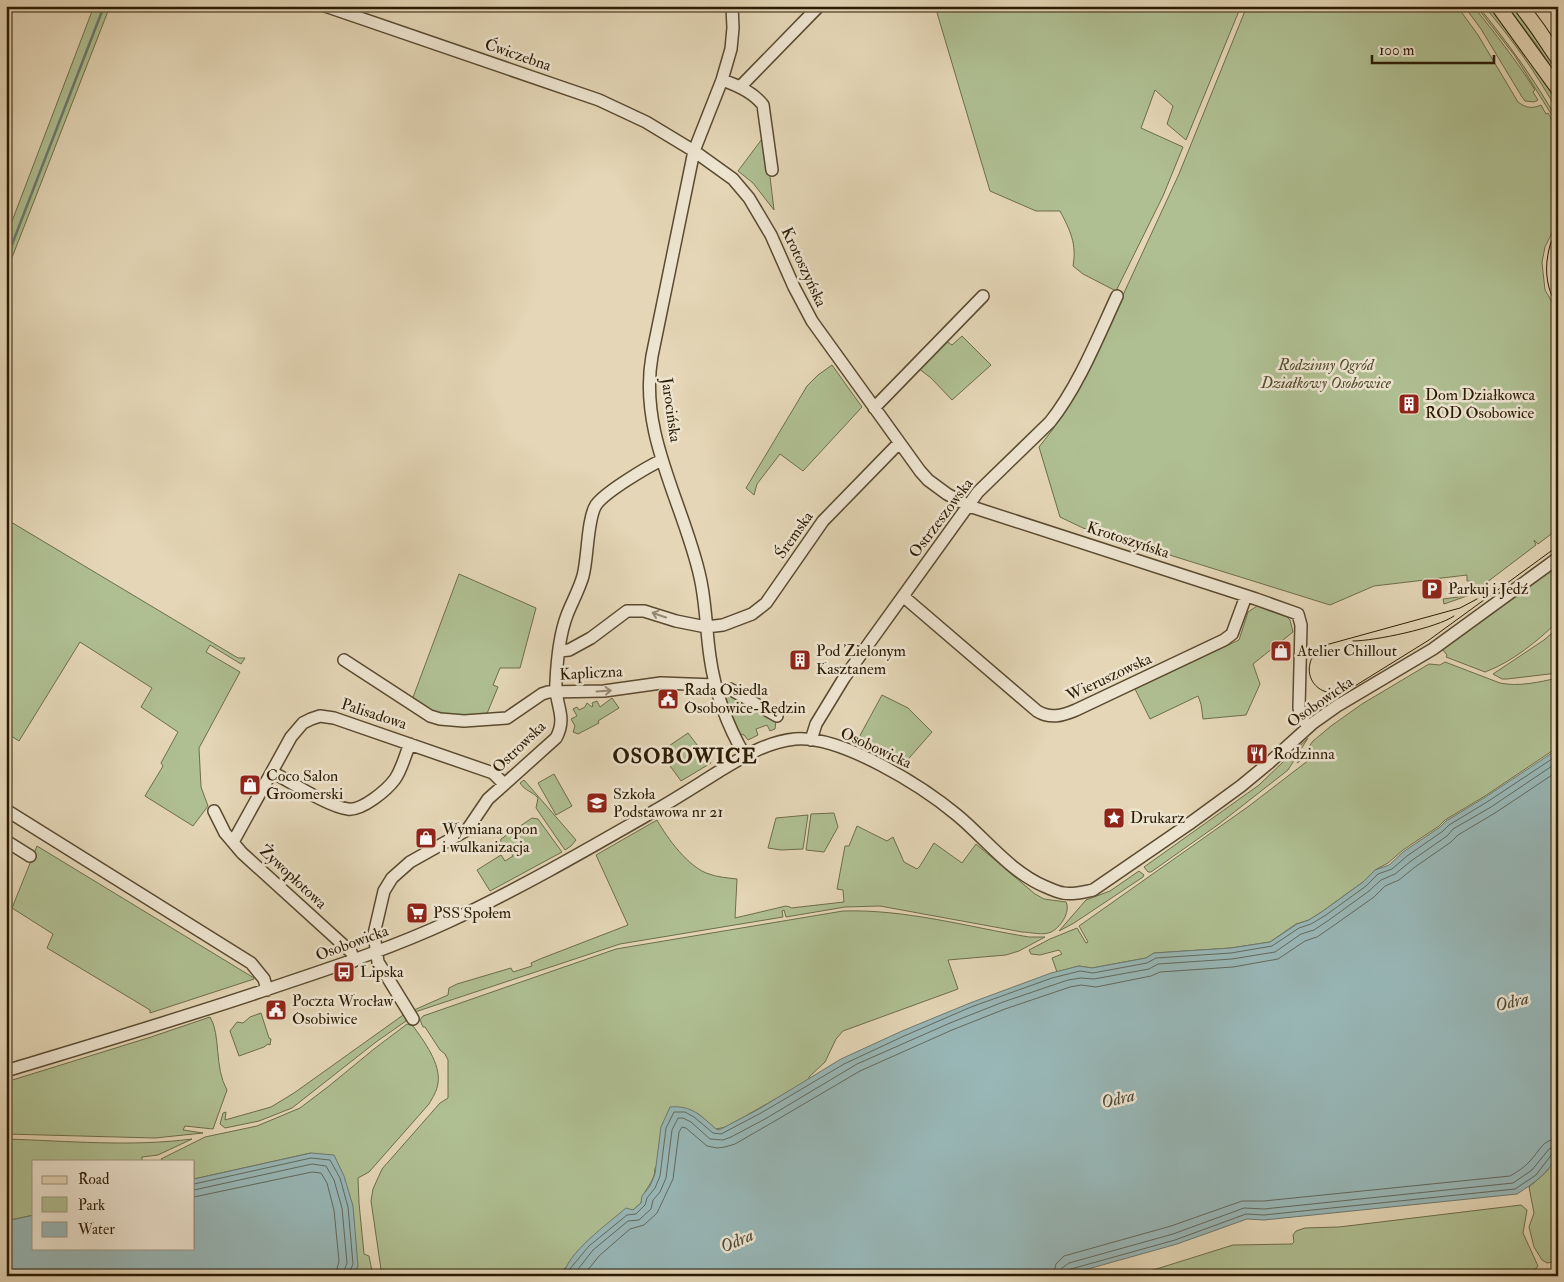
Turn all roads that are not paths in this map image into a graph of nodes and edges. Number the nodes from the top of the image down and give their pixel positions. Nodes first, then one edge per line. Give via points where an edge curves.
1 (324, 6) edge
2 (732, 6) edge
3 (819, 6) edge
4 (1498, 6) edge
5 (1521, 6) edge
6 (1558, 60) edge
7 (722, 80) junction
8 (740, 87) junction
9 (1558, 89) edge
10 (694, 152) junction
11 (772, 170) dead end
12 (1558, 245) edge
13 (1558, 291) edge
14 (983, 296) dead end
15 (1117, 296) dead end
16 (874, 408) junction
17 (899, 443) junction
18 (662, 460) junction
19 (969, 506) junction
20 (1558, 558) edge
21 (1246, 596) junction
22 (904, 597) junction
23 (706, 628) junction
24 (560, 652) junction
25 (344, 660) dead end
26 (715, 688) junction
27 (555, 692) junction
28 (778, 716) dead end
29 (1308, 727) junction
30 (811, 740) junction
31 (410, 744) junction
32 (745, 756) junction
33 (272, 772) junction
34 (504, 784) junction
35 (6, 810) edge
36 (214, 811) dead end
37 (6, 841) edge
38 (233, 842) junction
39 (30, 856) dead end
40 (376, 952) junction
41 (354, 961) junction
42 (267, 990) junction
43 (413, 1018) dead end
44 (6, 1071) edge

1 - 10 street, Ćwiczebna via 599,100 646,122
2 - 7 street, Jarocińska via 734,28
3 - 8 street
4 - 9 main road
5 - 6 main road
7 - 8 street
7 - 10 street, Jarocińska
8 - 11 street via 763,105
10 - 16 street, Krotoszyńska via 738,185 776,233 794,286 812,321
10 - 18 street, Jarocińska via 649,374 651,411
12 - 13 main road via 1554,263
14 - 16 street
15 - 19 street, Ostrzeszowska via 1059,411 978,492
16 - 17 street, Krotoszyńska
17 - 19 street, Krotoszyńska via 928,480
17 - 23 street, Śremska via 822,521 761,608 723,625
18 - 23 street, Jarocińska via 697,566
18 - 24 street, Ostrowska via 601,499 595,508 583,575 563,628
19 - 21 street, Krotoszyńska
19 - 22 street, Ostrzeszowska
20 - 29 street, Osobowicka via 1433,649
21 - 22 street, Wieruszowska via 1232,634 1224,640 1084,707 1056,716 1037,711
21 - 29 street, Krotoszyńska via 1298,614 1301,625 1298,702
22 - 30 street, Ostrzeszowska via 835,691 816,724
23 -> 24 street via 644,611 631,611 591,638
23 - 26 street, Jarocińska
24 - 27 street, Ostrowska
25 - 27 street, Kapliczna via 430,716 452,721 507,718 542,694
27 -> 26 street, Kapliczna via 604,691 661,683
26 - 28 street, Kapliczna via 730,689
26 - 32 street, Jarocińska via 727,723
27 - 34 street, Ostrowska via 562,718 556,738
29 - 30 street, Osobowicka via 1241,786 1093,890 1079,893 1061,893 1021,873 958,816 911,782 845,749
30 - 32 street, Osobowicka via 776,742
31 - 33 street, Palisadowa via 334,718 316,717 296,730
31 - 33 street via 395,779 369,802 356,808 335,806
31 - 34 street, Palisadowa via 493,773
32 - 40 street, Osobowicka via 652,812 492,900
33 - 38 street, Palisadowa
34 - 40 street, Ostrowska via 488,799 467,830 410,862 392,878 379,905 374,934
35 - 42 street via 251,963 264,979
36 - 38 street, Żywopłotowa
37 - 39 street
38 - 41 street, Żywopłotowa via 351,952
40 - 41 street, Osobowicka
40 - 43 street via 380,966
41 - 42 street, Osobowicka
42 - 44 street, Osobowicka

